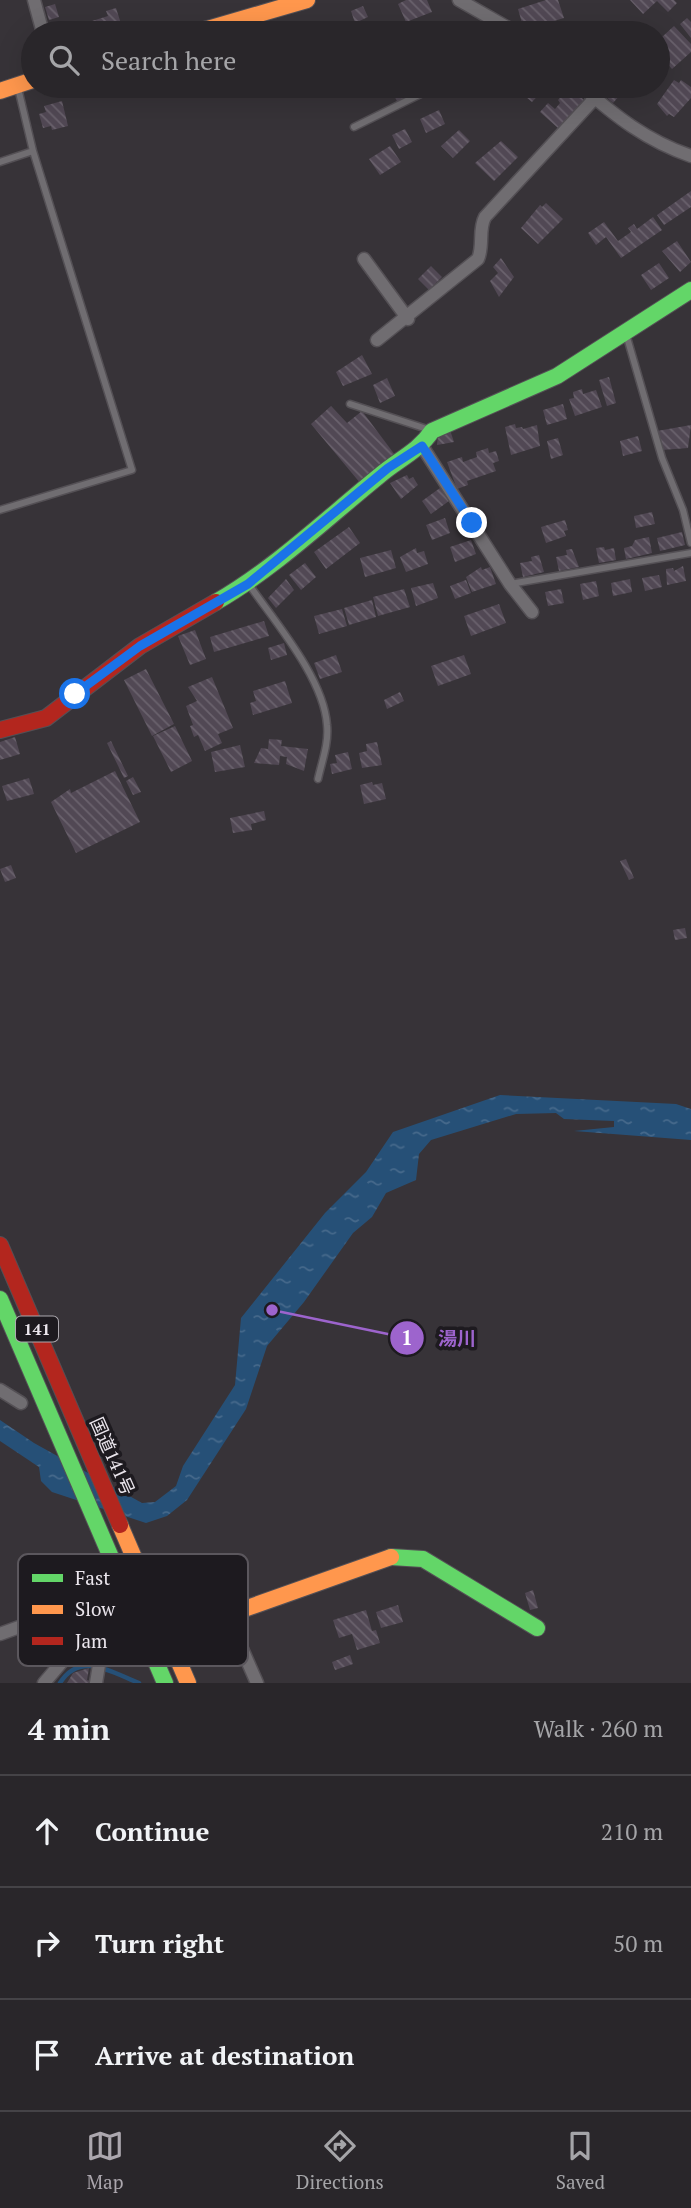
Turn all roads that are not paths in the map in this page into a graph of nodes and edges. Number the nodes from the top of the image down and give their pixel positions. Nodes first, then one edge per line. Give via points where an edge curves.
1 (34, 0) edge
2 (307, 0) edge
3 (459, 0) edge
4 (40, 21) edge
5 (235, 21) edge
6 (496, 21) edge
7 (21, 84) edge
8 (0, 90) edge
9 (27, 98) edge
10 (413, 98) edge
11 (595, 98) joint
12 (354, 127) dead end
13 (33, 151) junction
14 (691, 156) edge
15 (0, 162) edge
16 (365, 259) dead end
17 (691, 290) edge
18 (408, 319) junction
19 (625, 332) junction
20 (377, 340) dead end
21 (350, 404) dead end
22 (432, 430) junction
23 (422, 446) junction
24 (0, 510) edge
25 (691, 543) edge
26 (691, 552) edge
27 (248, 584) junction
28 (510, 584) junction
29 (532, 612) dead end
30 (0, 730) edge
31 (318, 779) dead end
32 (0, 1245) edge
33 (0, 1299) edge
34 (0, 1390) edge
35 (21, 1403) dead end
36 (111, 1554) edge
37 (135, 1554) edge
38 (248, 1608) edge
39 (18, 1627) edge
40 (537, 1628) dead end
41 (0, 1634) edge
42 (248, 1663) edge
43 (58, 1666) edge
44 (158, 1666) edge
45 (181, 1666) edge
46 (44, 1683) edge
47 (165, 1683) edge
48 (188, 1683) edge
49 (257, 1683) edge

1 - 4 street
2 - 5 main road
3 - 6 street
7 - 8 main road
9 - 13 lane
10 - 12 lane
11 - 14 street via 635,131
11 - 18 street via 485,217 478,259
13 - 15 lane
13 - 24 lane via 132,470
16 - 18 street
17 - 19 main road
18 - 20 street
19 - 22 main road via 527,392
19 - 25 lane
21 - 22 lane
22 - 23 main road
23 - 27 main road via 388,468
23 - 28 street
26 - 28 lane
27 - 30 main road via 140,646 46,718
27 - 31 lane via 303,663 323,706 327,742
28 - 29 street
32 - 37 main road, 国道141号 / 141
33 - 36 main road, 141
34 - 35 street
38 - 40 main road via 376,1561 423,1559
39 - 41 street
42 - 49 street
43 - 46 street
44 - 47 main road, 141
45 - 48 main road, 国道141号 / 141

